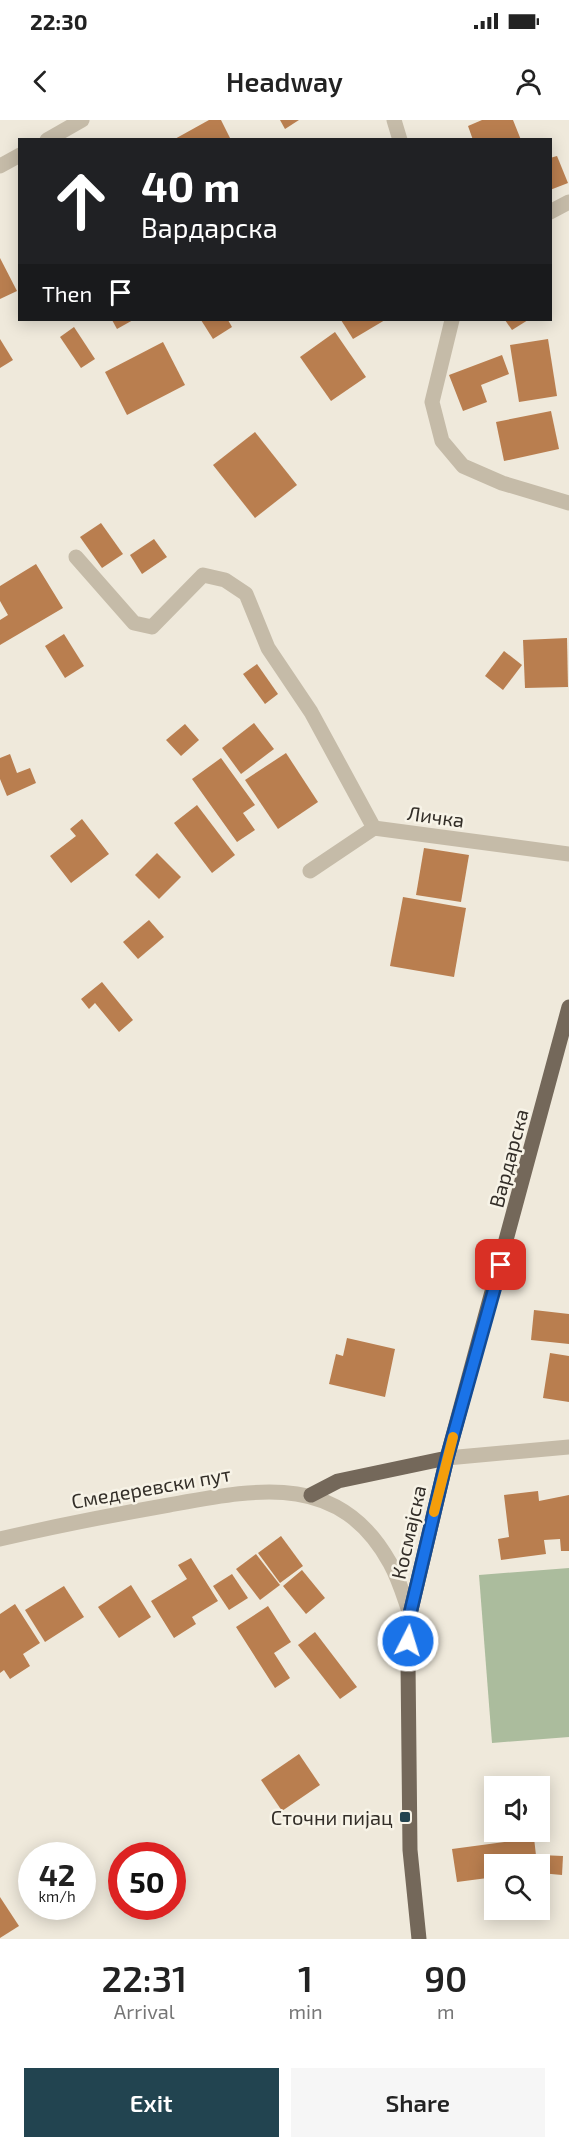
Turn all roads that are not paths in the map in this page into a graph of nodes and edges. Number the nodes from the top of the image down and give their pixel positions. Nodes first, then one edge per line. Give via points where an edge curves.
1 (82, 120) edge
2 (394, 120) edge
3 (50, 138) edge
4 (399, 138) edge
5 (18, 156) edge
6 (0, 166) edge
7 (569, 202) edge
8 (552, 211) edge
9 (452, 321) edge
10 (569, 503) edge
11 (76, 557) dead end
12 (374, 828) junction
13 (569, 855) edge
14 (310, 871) dead end
15 (569, 1006) edge
16 (569, 1447) edge
17 (447, 1458) junction
18 (311, 1495) junction
19 (0, 1539) edge
20 (410, 1614) junction
21 (418, 1939) edge

1 - 3 street
2 - 4 street
5 - 6 street
7 - 8 street
9 - 10 street via 432,402 442,441 463,466 502,483
11 - 12 street via 134,623 152,627 204,576 225,580 246,594 268,648 311,712
12 - 13 street, Личка
12 - 14 street
15 - 17 main road, Вардарска
16 - 17 street
17 - 18 main road via 338,1481
17 - 20 main road, Космајска
18 - 19 street, Смедеревски пут via 278,1491 237,1493
18 - 20 street, Смедеревски пут via 341,1509 374,1539 398,1578
20 - 21 main road, Космајска via 411,1884

